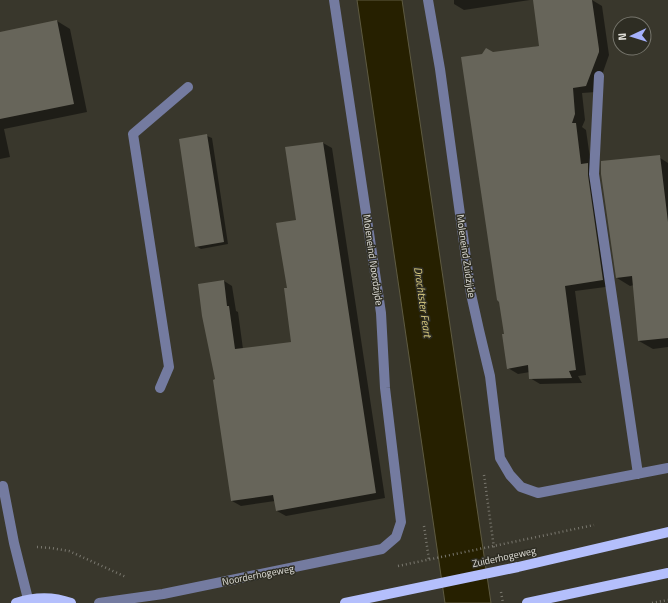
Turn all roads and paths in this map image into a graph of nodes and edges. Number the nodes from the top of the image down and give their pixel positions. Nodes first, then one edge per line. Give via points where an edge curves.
1 (334, 0) edge
2 (428, 0) edge
3 (599, 76) dead end
4 (188, 87) dead end
5 (160, 388) dead end
6 (668, 468) edge
7 (483, 470) dead end
8 (638, 474) junction
9 (3, 486) dead end
10 (401, 522) joint
11 (599, 524) dead end
12 (668, 532) edge
13 (494, 548) dead end
14 (407, 564) dead end
15 (668, 573) edge
16 (500, 587) dead end
17 (28, 600) junction
18 (668, 600) edge
19 (16, 603) edge
20 (71, 603) edge
21 (98, 603) edge
22 (345, 603) edge
23 (503, 603) edge
24 (527, 603) edge
25 (652, 603) edge

1 - 10 street, Moleneind Noordzijde via 381,313 385,388
2 - 8 street, Moleneind Zuidzijde via 471,294 490,376 500,458 521,487 538,493
3 - 8 street via 594,174
4 - 5 street via 133,134 169,367
6 - 8 street
7 - 13 path
9 - 17 street
10 - 21 street, Noorderhogeweg via 396,537 382,549 163,594
11 - 14 path
12 - 22 main road, Zuiderhogeweg
15 - 24 main road
16 - 23 path
17 - 19 main road
17 - 20 main road via 45,598
18 - 25 path

